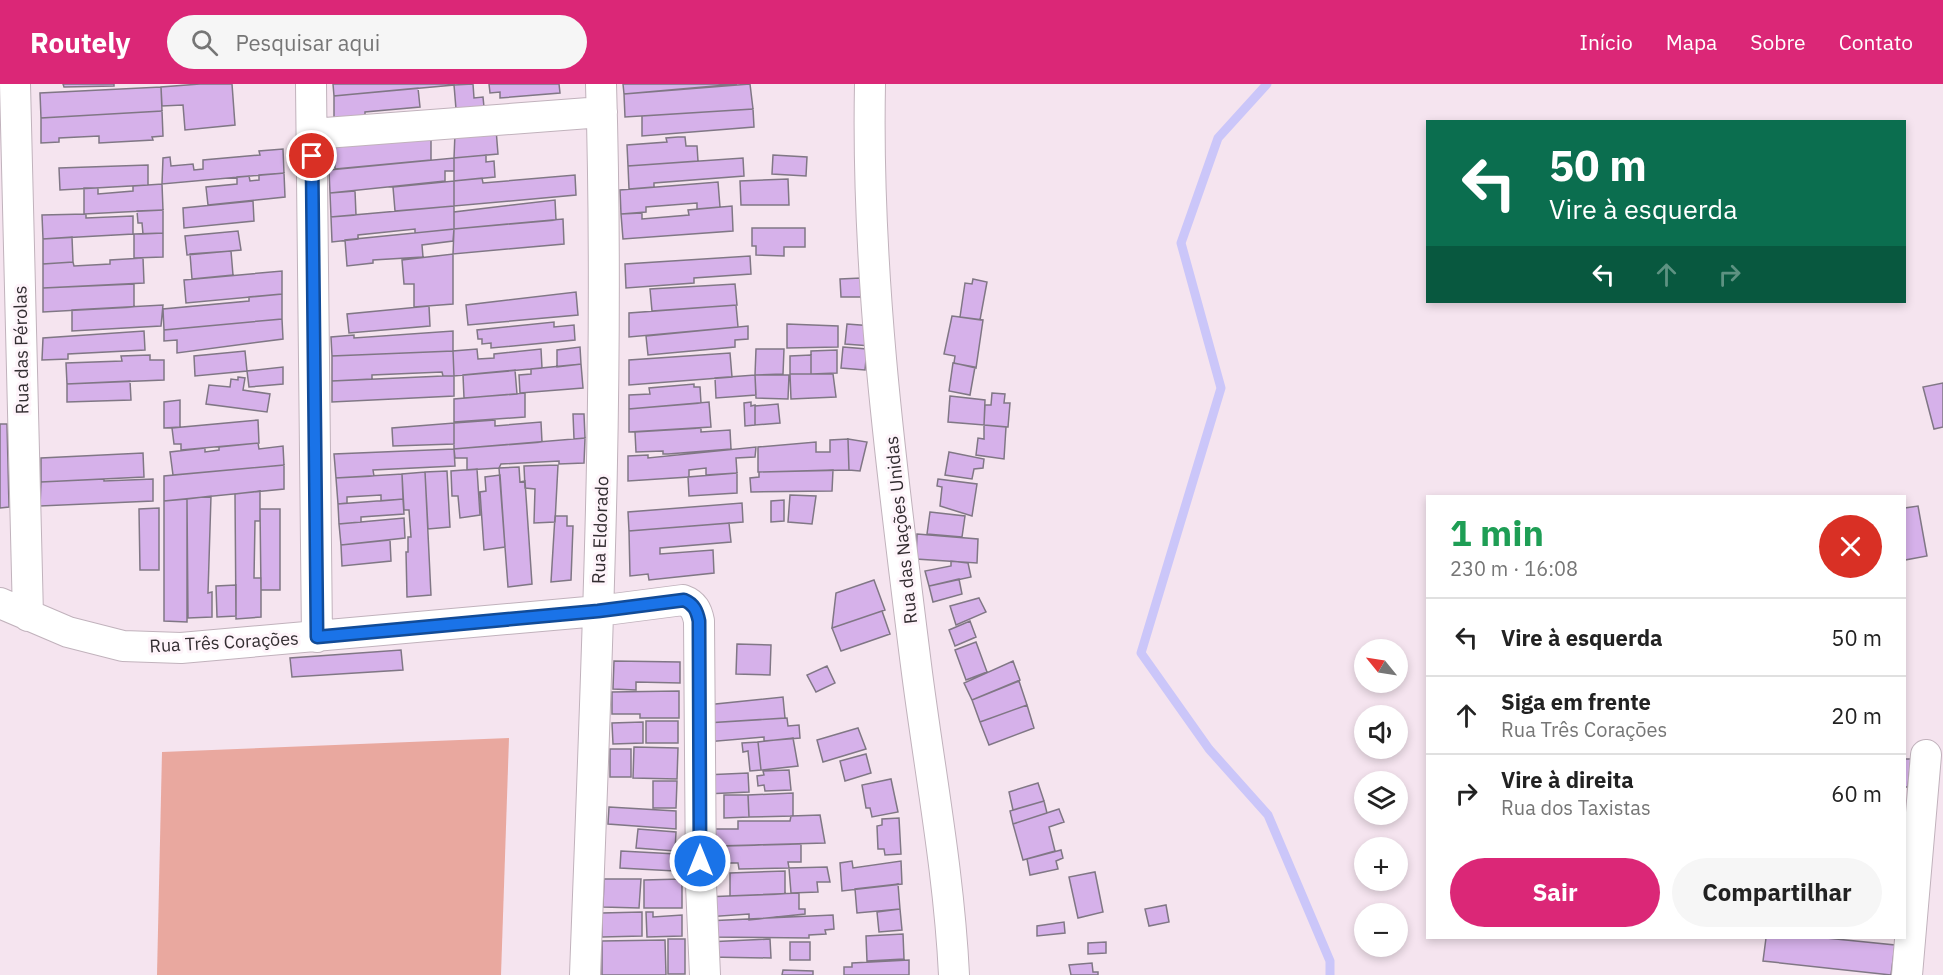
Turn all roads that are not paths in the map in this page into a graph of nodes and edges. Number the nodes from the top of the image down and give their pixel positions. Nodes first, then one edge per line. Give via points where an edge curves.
1 (15, 84) edge
2 (311, 84) edge
3 (870, 84) edge
4 (601, 98) edge
5 (312, 134) junction
6 (0, 603) edge
7 (598, 611) junction
8 (28, 616) junction
9 (317, 637) junction
10 (1926, 755) dead end
11 (585, 975) edge
12 (705, 975) edge
13 (954, 975) edge
14 (1907, 975) edge

1 - 8 street, Rua das Pérolas
2 - 5 street
3 - 13 street, Rua das Nações Unidas via 873,246 883,368 916,666 939,819
4 - 5 street
4 - 7 street, Rua Eldorado via 603,398
5 - 9 street
6 - 8 street, Rua Três Corações
7 - 9 street, Rua Três Corações
7 - 11 street, Rua Eldorado
7 - 12 street, Rua Três Corações via 684,600 694,606 699,621
8 - 9 street, Rua Três Corações via 68,632 123,646 181,648
10 - 14 street

